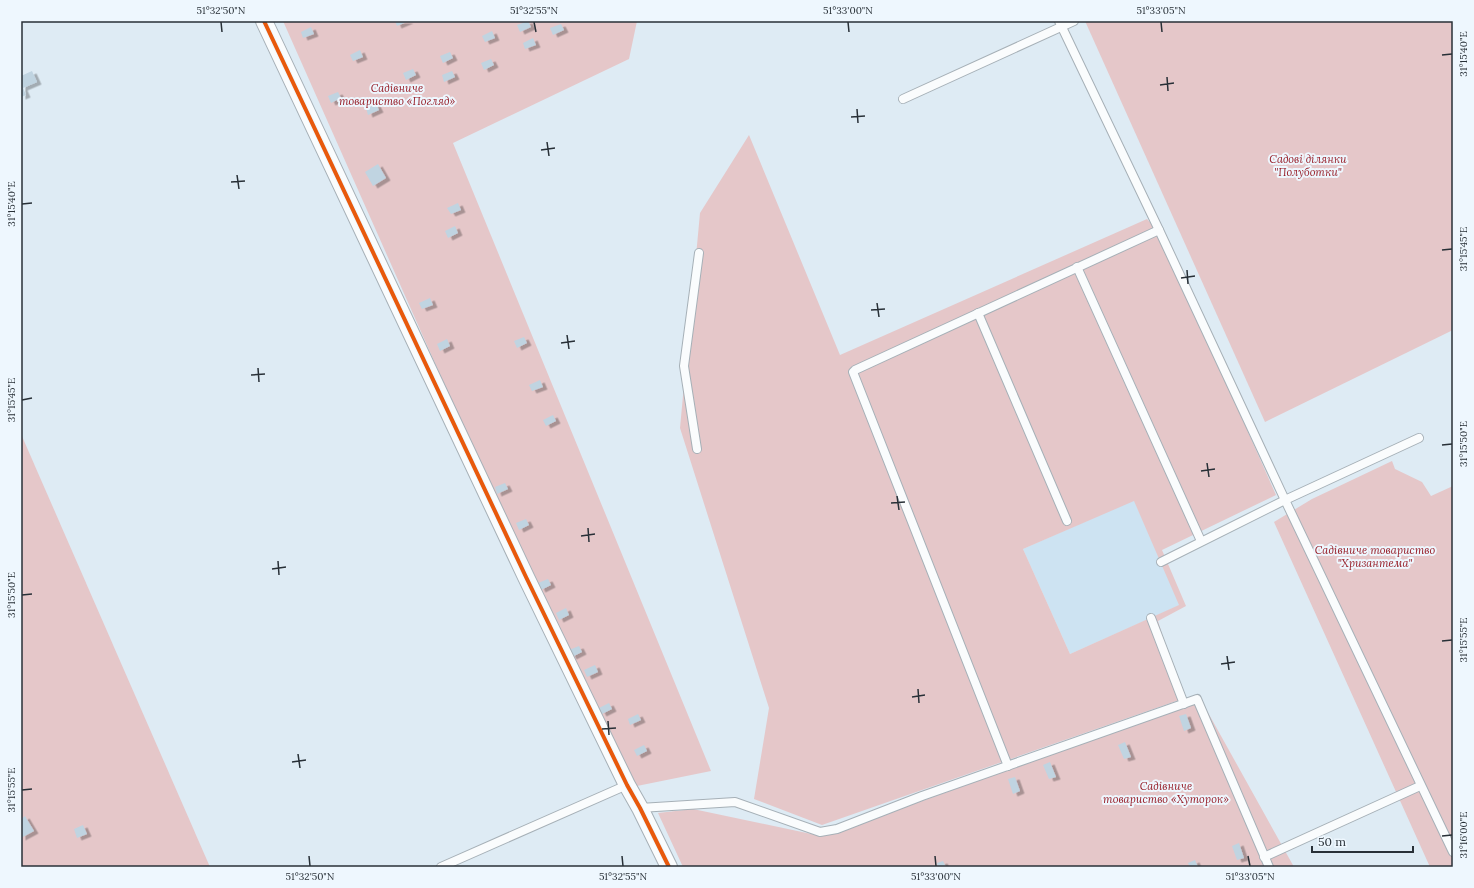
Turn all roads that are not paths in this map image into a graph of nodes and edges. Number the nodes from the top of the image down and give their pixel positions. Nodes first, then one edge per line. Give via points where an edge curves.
1 (264, 21) edge
2 (1074, 21) edge
3 (1060, 24) edge
4 (903, 99) dead end
5 (1158, 230) junction
6 (699, 253) dead end
7 (1077, 267) junction
8 (978, 313) junction
9 (1420, 438) dead end
10 (697, 449) dead end
11 (1285, 500) junction
12 (1067, 521) dead end
13 (1201, 541) junction
14 (1160, 562) dead end
15 (1151, 618) dead end
16 (1184, 704) junction
17 (1008, 766) junction
18 (627, 785) junction
19 (1420, 786) junction
20 (640, 808) junction
21 (1453, 852) edge
22 (1264, 857) junction
23 (441, 867) edge
24 (669, 867) edge
25 (1269, 867) edge

1 - 18 street
2 - 3 lane
3 - 4 lane
3 - 5 lane
5 - 7 lane
5 - 11 lane
6 - 10 lane via 684,366
7 - 8 lane
7 - 13 lane
8 - 12 lane
8 - 17 lane via 853,372
9 - 11 lane
11 - 13 lane
11 - 19 lane
13 - 14 lane
15 - 16 lane
16 - 17 lane
16 - 22 lane via 1198,699
17 - 20 lane via 837,829 820,832 735,802
18 - 20 street
18 - 23 lane
19 - 21 lane
19 - 22 lane
20 - 24 street
22 - 25 lane

